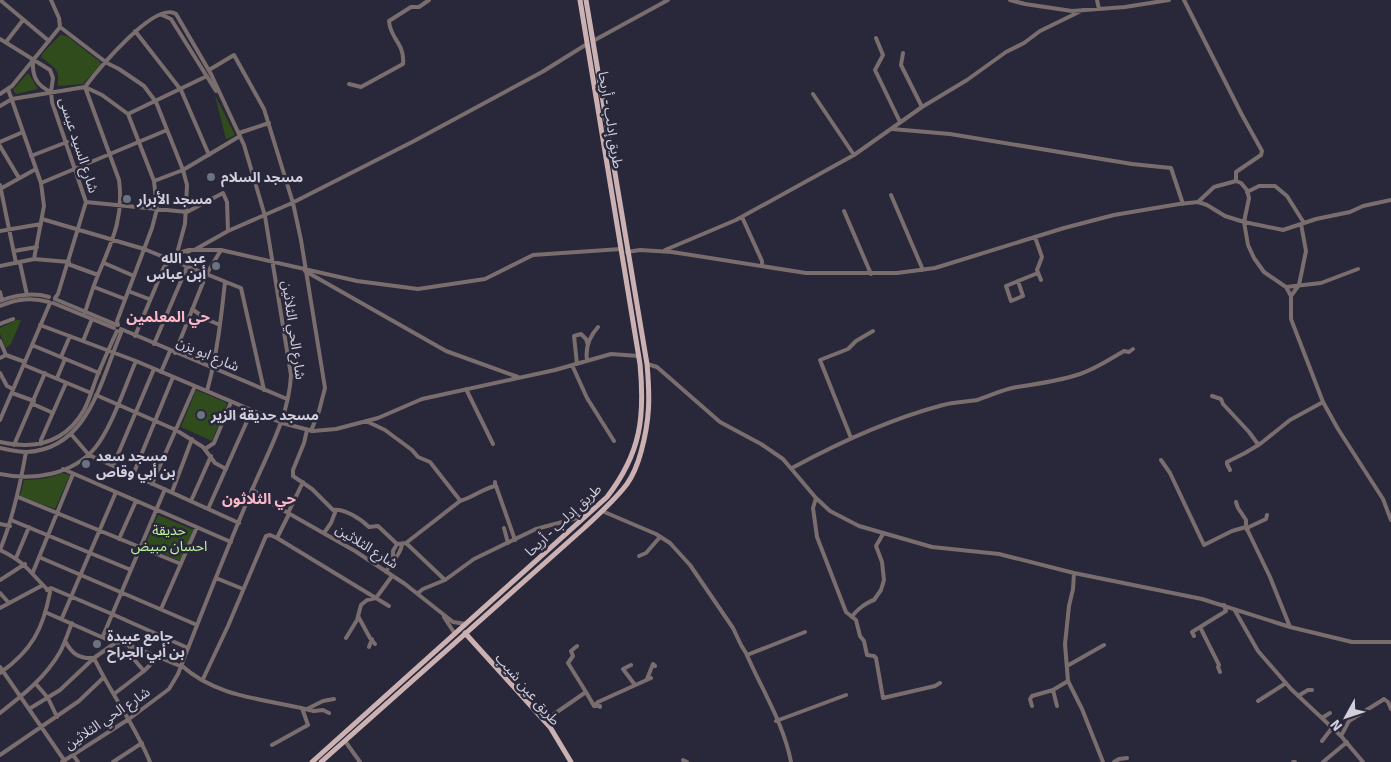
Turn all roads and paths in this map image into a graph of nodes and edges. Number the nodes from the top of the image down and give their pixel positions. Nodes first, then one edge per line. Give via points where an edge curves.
1 (0, 0) edge
2 (51, 0) edge
3 (429, 0) edge
4 (580, 0) edge
5 (586, 0) edge
6 (668, 0) edge
7 (1010, 0) edge
8 (1097, 0) edge
9 (1168, 0) edge
10 (1184, 0) edge
11 (1099, 8) junction
12 (1084, 10) junction
13 (160, 14) junction
14 (23, 20) junction
15 (60, 27) junction
16 (135, 31) junction
17 (876, 38) dead end
18 (0, 39) edge
19 (49, 41) junction
20 (593, 41) junction
21 (6, 42) junction
22 (587, 44) junction
23 (903, 53) dead end
24 (593, 58) junction
25 (33, 60) junction
26 (106, 63) junction
27 (210, 72) junction
28 (206, 77) junction
29 (349, 84) dead end
30 (85, 87) junction
31 (8, 89) junction
32 (181, 90) junction
33 (50, 92) junction
34 (0, 94) edge
35 (813, 94) dead end
36 (12, 99) junction
37 (222, 99) junction
38 (156, 102) junction
39 (0, 106) edge
40 (922, 108) junction
41 (128, 114) junction
42 (900, 122) junction
43 (269, 123) junction
44 (892, 129) junction
45 (167, 130) junction
46 (23, 132) junction
47 (239, 135) junction
48 (140, 141) junction
49 (0, 142) edge
50 (66, 142) junction
51 (0, 146) edge
52 (110, 154) junction
53 (209, 155) junction
54 (31, 156) junction
55 (854, 156) junction
56 (75, 168) junction
57 (36, 169) junction
58 (183, 170) junction
59 (19, 178) junction
60 (154, 181) junction
61 (1236, 181) junction
62 (41, 183) junction
63 (1, 188) edge
64 (1247, 192) junction
65 (891, 194) dead end
66 (1391, 200) edge
67 (86, 202) junction
68 (1198, 202) junction
69 (294, 203) junction
70 (1183, 204) junction
71 (120, 205) junction
72 (157, 209) junction
73 (844, 211) dead end
74 (187, 212) junction
75 (265, 216) junction
76 (742, 217) junction
77 (41, 221) junction
78 (1244, 222) junction
79 (1303, 224) junction
80 (78, 229) junction
81 (10, 230) junction
82 (228, 231) junction
83 (0, 232) edge
84 (1035, 237) junction
85 (114, 240) junction
86 (36, 249) junction
87 (144, 249) junction
88 (621, 249) junction
89 (192, 250) junction
90 (221, 250) junction
91 (14, 251) junction
92 (663, 251) junction
93 (627, 252) junction
94 (176, 257) junction
95 (34, 260) junction
96 (52, 260) junction
97 (172, 260) junction
98 (273, 261) junction
99 (18, 263) junction
100 (68, 263) junction
101 (104, 263) junction
102 (0, 266) edge
103 (762, 266) junction
104 (187, 267) junction
105 (1358, 268) dead end
106 (305, 270) junction
107 (922, 270) junction
108 (1038, 273) junction
109 (871, 274) junction
110 (98, 275) junction
111 (206, 275) junction
112 (134, 276) junction
113 (1041, 280) dead end
114 (1018, 281) junction
115 (225, 282) junction
116 (1299, 285) junction
117 (94, 287) junction
118 (1286, 287) junction
119 (128, 291) junction
120 (0, 292) edge
121 (27, 295) junction
122 (1291, 296) junction
123 (125, 299) junction
124 (149, 299) junction
125 (1, 301) edge
126 (52, 301) junction
127 (633, 304) junction
128 (0, 306) edge
129 (192, 309) junction
130 (85, 312) junction
131 (12, 319) dead end
132 (92, 319) junction
133 (0, 324) edge
134 (40, 325) junction
135 (220, 325) junction
136 (598, 327) dead end
137 (118, 328) junction
138 (874, 331) dead end
139 (70, 336) junction
140 (135, 336) junction
141 (0, 341) edge
142 (83, 341) junction
143 (154, 344) junction
144 (588, 344) junction
145 (32, 345) junction
146 (1133, 350) dead end
147 (110, 351) junction
148 (170, 351) junction
149 (175, 353) junction
150 (6, 355) junction
151 (639, 356) junction
152 (0, 358) edge
153 (63, 358) junction
154 (587, 360) junction
155 (136, 361) junction
156 (24, 363) junction
157 (575, 364) junction
158 (647, 364) junction
159 (154, 369) junction
160 (213, 369) junction
161 (161, 372) junction
162 (0, 373) edge
163 (45, 373) junction
164 (98, 373) junction
165 (173, 377) junction
166 (518, 377) junction
167 (57, 378) junction
168 (66, 382) junction
169 (7, 386) junction
170 (195, 386) junction
171 (0, 388) edge
172 (466, 389) junction
173 (264, 390) junction
174 (12, 391) junction
175 (207, 391) junction
176 (91, 393) junction
177 (96, 394) junction
178 (1212, 396) dead end
179 (286, 399) junction
180 (231, 402) junction
181 (1324, 402) junction
182 (33, 403) junction
183 (118, 404) junction
184 (252, 410) junction
185 (53, 412) junction
186 (136, 412) junction
187 (0, 420) edge
188 (155, 420) junction
189 (366, 421) junction
190 (282, 423) junction
191 (176, 430) junction
192 (309, 430) junction
193 (71, 434) junction
194 (851, 438) junction
195 (192, 439) junction
196 (614, 441) dead end
197 (0, 442) edge
198 (41, 444) junction
199 (493, 444) dead end
200 (1260, 444) junction
201 (14, 445) junction
202 (0, 448) edge
203 (206, 449) junction
204 (26, 452) junction
205 (89, 454) junction
206 (210, 456) junction
207 (1161, 460) dead end
208 (113, 466) junction
209 (792, 468) junction
210 (64, 469) junction
211 (226, 469) junction
212 (1230, 470) dead end
213 (0, 474) edge
214 (73, 474) junction
215 (133, 475) junction
216 (22, 478) junction
217 (302, 482) junction
218 (152, 484) junction
219 (165, 489) junction
220 (252, 489) junction
221 (116, 492) junction
222 (172, 492) junction
223 (18, 497) junction
224 (816, 498) junction
225 (136, 501) junction
226 (191, 501) junction
227 (460, 501) junction
228 (1236, 502) dead end
229 (208, 509) junction
230 (157, 510) junction
231 (336, 510) junction
232 (602, 511) junction
233 (56, 512) junction
234 (289, 514) junction
235 (1267, 515) dead end
236 (586, 516) junction
237 (11, 520) junction
238 (1391, 520) edge
239 (239, 523) junction
240 (0, 524) edge
241 (10, 526) junction
242 (29, 527) junction
243 (197, 527) junction
244 (504, 528) dead end
245 (1246, 529) junction
246 (100, 531) junction
247 (324, 534) junction
248 (883, 534) junction
249 (48, 535) junction
250 (660, 537) junction
251 (277, 538) junction
252 (120, 539) junction
253 (515, 540) junction
254 (231, 542) junction
255 (508, 543) junction
256 (402, 544) junction
257 (141, 548) junction
258 (1, 551) edge
259 (90, 553) junction
260 (639, 556) dead end
261 (39, 557) junction
262 (16, 558) junction
263 (393, 560) junction
264 (25, 564) junction
265 (181, 564) junction
266 (131, 570) junction
267 (33, 572) junction
268 (386, 572) junction
269 (1074, 573) junction
270 (81, 575) junction
271 (392, 576) junction
272 (216, 578) junction
273 (0, 580) edge
274 (445, 580) junction
275 (42, 585) junction
276 (243, 589) junction
277 (48, 590) junction
278 (0, 592) edge
279 (121, 593) junction
280 (418, 593) junction
281 (72, 596) junction
282 (376, 598) junction
283 (9, 603) junction
284 (1224, 605) junction
285 (389, 606) dead end
286 (0, 608) edge
287 (161, 609) junction
288 (1234, 609) junction
289 (437, 610) junction
290 (45, 612) junction
291 (484, 612) junction
292 (112, 614) junction
293 (358, 616) junction
294 (852, 617) junction
295 (62, 618) junction
296 (72, 623) junction
297 (466, 624) junction
298 (197, 625) junction
299 (1200, 627) junction
300 (1290, 627) junction
301 (805, 632) dead end
302 (465, 633) junction
303 (455, 634) junction
304 (103, 636) junction
305 (1194, 636) dead end
306 (346, 638) dead end
307 (372, 639) junction
308 (65, 641) junction
309 (115, 642) junction
310 (1391, 642) edge
311 (375, 644) dead end
312 (130, 645) junction
313 (1104, 645) dead end
314 (577, 646) dead end
315 (369, 647) dead end
316 (188, 648) junction
317 (747, 655) junction
318 (158, 657) junction
319 (94, 658) junction
320 (631, 665) dead end
321 (181, 666) junction
322 (655, 666) dead end
323 (1066, 666) junction
324 (1, 671) edge
325 (144, 671) junction
326 (1220, 672) dead end
327 (103, 678) junction
328 (203, 679) junction
329 (1068, 681) junction
330 (940, 683) dead end
331 (1286, 683) junction
332 (36, 684) junction
333 (635, 685) junction
334 (1053, 690) junction
335 (1312, 690) dead end
336 (586, 692) junction
337 (114, 694) junction
338 (846, 695) dead end
339 (1298, 696) junction
340 (20, 697) junction
341 (48, 698) junction
342 (334, 699) dead end
343 (1258, 701) dead end
344 (1389, 701) edge
345 (594, 706) junction
346 (1032, 706) dead end
347 (1057, 706) dead end
348 (600, 707) dead end
349 (305, 708) junction
350 (29, 709) junction
351 (1391, 709) edge
352 (0, 713) edge
353 (329, 713) dead end
354 (1330, 713) dead end
355 (57, 717) junction
356 (1322, 718) junction
357 (129, 719) junction
358 (544, 721) junction
359 (776, 721) junction
360 (42, 728) junction
361 (1332, 728) junction
362 (1342, 736) junction
363 (345, 741) junction
364 (1322, 741) dead end
365 (1347, 742) junction
366 (142, 743) junction
367 (272, 745) dead end
368 (0, 755) edge
369 (73, 755) junction
370 (1126, 758) dead end
371 (682, 760) dead end
372 (63, 761) edge
373 (78, 762) edge
374 (113, 762) edge
375 (150, 762) edge
376 (312, 762) edge
377 (322, 762) edge
378 (360, 762) edge
379 (571, 762) edge
380 (687, 762) edge
381 (791, 762) edge
382 (1104, 762) edge
383 (1114, 762) edge
384 (1323, 762) edge
385 (1363, 762) edge

1 - 14 street
2 - 15 street
3 - 29 street via 389,21 403,48 403,64 361,87
4 - 22 main road, طريق إدلب - أريحا
5 - 20 main road, طريق إدلب - أريحا
6 - 20 street
7 - 12 street via 1072,11
8 - 11 street
9 - 11 street
10 - 61 street via 1262,151 1236,172
11 - 12 street
12 - 40 street via 1040,31
13 - 16 street
13 - 27 street via 167,11 176,14
13 - 28 street via 171,19
14 - 19 street
14 - 21 street
15 - 19 street
15 - 26 street
16 - 26 street
16 - 32 street
17 - 42 street via 883,55 874,70
18 - 21 street
19 - 25 street
20 - 24 main road, طريق إدلب - أريحا
21 - 25 street
22 - 24 main road, طريق إدلب - أريحا
22 - 69 street via 542,72
23 - 40 street via 901,65
24 - 88 main road, طريق إدلب - أريحا
24 - 93 main road, طريق إدلب - أريحا
25 - 31 street
25 - 33 street via 34,77 42,88
25 - 33 street via 50,70 53,78
26 - 30 street
26 - 38 street via 144,86
27 - 28 street
27 - 37 street
27 - 43 street via 234,54
28 - 32 street
28 - 37 street
30 - 33 street
30 - 41 street
30 - 52 street
31 - 34 street
31 - 36 street
32 - 38 street
32 - 53 street
33 - 36 street, شارع السيد عيسى
33 - 50 street, شارع السيد عيسى
35 - 55 street
36 - 39 street, شارع السيد عيسى
36 - 46 street
37 - 47 street, شارع الحي الثلاثين
38 - 41 street
38 - 45 street
40 - 42 street
41 - 48 street
42 - 44 street
43 - 47 street
43 - 69 street
44 - 55 street
44 - 70 street via 950,134 1171,168
45 - 48 street
45 - 58 street
46 - 49 street
46 - 54 street
47 - 53 street
47 - 75 street, شارع الحي الثلاثين
48 - 52 street
48 - 60 street
50 - 54 street
50 - 56 street, شارع السيد عيسى
51 - 59 street
52 - 56 street
52 - 71 street via 119,180
53 - 58 street
54 - 57 street
55 - 76 street
56 - 62 street
56 - 67 street, شارع السيد عيسى
57 - 59 street
57 - 62 street
58 - 60 street
58 - 74 street via 187,185
59 - 63 street
60 - 72 street
61 - 64 street via 1241,182
61 - 68 street via 1214,187
62 - 77 street via 44,206
63 - 81 street
64 - 78 street via 1249,198
64 - 79 street via 1259,186 1274,186 1287,196
65 - 107 street
66 - 79 street
67 - 71 street
67 - 80 street, شارع السيد عيسى
68 - 70 street
68 - 78 street
69 - 75 street
69 - 106 street
70 - 84 street via 1114,215
71 - 72 street
71 - 85 street
72 - 74 street
72 - 87 street
73 - 109 street
74 - 82 street via 223,193 228,202
74 - 94 street
75 - 82 street
75 - 98 street, شارع الحي الثلاثين
76 - 92 street
76 - 103 street
77 - 80 street
77 - 81 street
77 - 86 street
78 - 79 street via 1283,230
78 - 118 street via 1248,245 1258,265
79 - 116 street via 1306,251
80 - 85 street
80 - 100 street, شارع السيد عيسى
81 - 83 street
81 - 91 street
82 - 89 street
84 - 107 street
84 - 108 street via 1042,257 1037,266
85 - 87 street
85 - 101 street
86 - 91 street
86 - 95 street
86 - 96 street via 42,257
87 - 97 street
87 - 112 street
88 - 106 street via 533,255 485,279 418,289
88 - 127 main road, طريق إدلب - أريحا
89 - 90 street
89 - 94 street
89 - 104 street
90 - 98 street
90 - 111 street
91 - 99 street
92 - 93 street
92 - 103 street
93 - 127 main road, طريق إدلب - أريحا
94 - 97 street
95 - 96 street
95 - 99 street
96 - 100 street
97 - 104 street
97 - 124 street via 164,267
98 - 106 street
98 - 179 street, شارع الحي الثلاثين via 291,375
99 - 102 street
99 - 121 street
100 - 110 street
100 - 126 street, شارع السيد عيسى via 58,294
101 - 110 street
101 - 112 street
103 - 109 street via 806,274
104 - 111 street
104 - 143 street
105 - 116 street via 1321,283
106 - 166 street via 446,351
106 - 192 street via 325,388 319,411
107 - 109 street
108 - 113 street
108 - 114 street
110 - 117 street
111 - 115 street
111 - 129 street
112 - 119 street
114 - 114 street via 1006,286 1011,301 1023,296
115 - 135 street
115 - 173 street via 241,288
116 - 118 street
116 - 122 street
117 - 123 street
117 - 130 street
118 - 122 street
119 - 123 street
119 - 124 street
120 - 125 street
121 - 125 street
121 - 126 street via 49,297
122 - 181 street via 1292,320
123 - 137 street via 117,321
124 - 140 street
126 - 128 street via 26,299
126 - 130 street
126 - 132 street
126 - 134 street, شارع السيد عيسى
127 - 151 main road, طريق إدلب - أريحا
127 - 158 main road, طريق إدلب - أريحا
129 - 135 street
129 - 149 street
130 - 137 street
131 - 133 street
132 - 137 street
132 - 142 street
134 - 139 street
134 - 145 street, شارع السيد عيسى
135 - 160 street
136 - 144 street
137 - 140 street, شارع ابو يزن
137 - 147 street
138 - 194 street via 848,348 820,360
139 - 142 street
139 - 153 street
140 - 143 street, شارع ابو يزن
141 - 150 street
142 - 147 street
143 - 148 street, شارع ابو يزن
144 - 154 street
144 - 157 street via 580,334 574,336
145 - 153 street
145 - 156 street, شارع السيد عيسى
146 - 194 street via 1124,351 1082,374 942,405
147 - 155 street
147 - 164 street
147 - 177 street
148 - 149 street, شارع ابو يزن
148 - 161 street
149 - 160 street, شارع ابو يزن
150 - 152 street
150 - 156 street
151 - 154 street via 611,354
151 - 236 main road, طريق إدلب - أريحا via 643,396 640,434 621,479
153 - 164 street
153 - 167 street
154 - 157 street
155 - 159 street
155 - 183 street
156 - 163 street
156 - 174 street, شارع السيد عيسى
157 - 166 street
157 - 196 street via 587,398
158 - 209 street via 720,422 768,448
158 - 232 main road, طريق إدلب - أريحا via 648,422 638,464 625,487
159 - 161 street
159 - 186 street
160 - 173 street, شارع ابو يزن
160 - 175 street
161 - 165 street
162 - 169 street
163 - 167 street
163 - 182 street
164 - 176 street
165 - 170 street
165 - 188 street
166 - 172 street
167 - 168 street
168 - 176 street
168 - 185 street
169 - 171 street
169 - 174 street
170 - 175 street
170 - 191 street
172 - 189 street via 422,399
172 - 199 street
173 - 179 street, شارع ابو يزن
174 - 182 street
174 - 187 street, شارع السيد عيسى
175 - 180 street
176 - 198 street via 84,409 69,428
177 - 183 street
177 - 193 street via 86,418
178 - 200 street via 1221,399
179 - 190 street, شارع الحي الثلاثين
180 - 184 street
180 - 203 street via 214,443
181 - 200 street via 1290,420
181 - 238 street
182 - 185 street
182 - 201 street
183 - 186 street
183 - 205 street via 96,447
184 - 190 street
184 - 211 street
185 - 198 street
186 - 188 street
186 - 208 street
188 - 191 street
188 - 215 street
189 - 192 street via 336,429
189 - 227 street via 385,430 418,457 428,461
190 - 192 street
190 - 220 street, شارع الحي الثلاثين
191 - 195 street
191 - 218 street
192 - 217 street via 293,476
193 - 204 street via 53,446
193 - 205 street
194 - 209 street
195 - 203 street
195 - 222 street
197 - 201 street
198 - 201 street
200 - 212 street via 1228,462
202 - 204 street
203 - 206 street
204 - 216 street
205 - 208 street
205 - 210 street
206 - 211 street
206 - 226 street
207 - 245 street via 1204,545 1232,531
208 - 215 street
209 - 224 street
210 - 214 street
210 - 216 street
211 - 229 street
213 - 216 street
214 - 221 street
214 - 233 street
215 - 218 street
216 - 223 street
217 - 231 street
217 - 234 street
218 - 219 street
219 - 222 street
219 - 230 street
220 - 234 street, شارع الثلاثين
220 - 239 street, شارع الحي الثلاثين
221 - 225 street
221 - 246 street
222 - 226 street
223 - 233 street
223 - 237 street
224 - 248 street via 838,516
224 - 294 street via 812,508 817,537 846,612
225 - 230 street
225 - 252 street
226 - 229 street
227 - 253 street via 495,484
227 - 256 street
228 - 245 street via 1246,520
229 - 239 street
230 - 243 street
230 - 257 street
231 - 247 street
231 - 256 street via 362,520 369,527 378,526
232 - 250 street
232 - 291 main road, طريق إدلب - أريحا
233 - 246 street
233 - 249 street
234 - 247 street, شارع الثلاثين
234 - 251 street
235 - 245 street via 1266,519
236 - 253 street via 548,525
236 - 291 main road, طريق إدلب - أريحا
237 - 241 street
237 - 242 street
239 - 254 street, شارع الحي الثلاثين
240 - 241 street
241 - 258 street
242 - 249 street
242 - 262 street
243 - 254 street
243 - 265 street
244 - 255 street
245 - 300 street
246 - 252 street
246 - 259 street
247 - 268 street, شارع الثلاثين
248 - 269 street via 932,547 999,554
248 - 294 street via 876,546 884,583 874,600
249 - 259 street
249 - 261 street
250 - 260 street
250 - 317 street via 690,565 733,628
251 - 276 street via 266,536
251 - 282 street
252 - 257 street
253 - 255 street
254 - 272 street, شارع الحي الثلاثين
255 - 274 street via 474,559
256 - 263 street via 401,551
256 - 263 street via 393,551
256 - 274 street
257 - 265 street
257 - 266 street
258 - 262 street
259 - 266 street
259 - 270 street
261 - 267 street
261 - 270 street
262 - 264 street
263 - 268 street
264 - 267 street
264 - 273 street
265 - 287 street
266 - 279 street
267 - 275 street
268 - 271 street, شارع الثلاثين
269 - 284 street
269 - 323 street via 1065,644
270 - 279 street
270 - 281 street
271 - 280 street, شارع الثلاثين
271 - 282 street
272 - 276 street
272 - 298 street, شارع الحي الثلاثين
274 - 280 street
275 - 277 street
275 - 283 street
276 - 328 street
277 - 281 street via 51,588
277 - 290 street
278 - 283 street
279 - 287 street
279 - 292 street
280 - 289 street, شارع الثلاثين
281 - 292 street
281 - 295 street
282 - 285 street
282 - 293 street via 361,605
283 - 286 street
284 - 288 street
284 - 299 street via 1226,612
287 - 298 street
288 - 300 street
288 - 331 street via 1258,651
289 - 297 street, شارع الثلاثين via 453,622
289 - 303 street
290 - 295 street
290 - 324 street via 39,631 20,658
291 - 297 main road, طريق إدلب - أريحا
291 - 302 main road, طريق إدلب - أريحا
292 - 304 street
292 - 316 street
293 - 306 street
293 - 307 street
294 - 330 street via 867,655 876,658 883,698
295 - 296 street
296 - 304 street
296 - 308 street
297 - 303 main road, طريق إدلب - أريحا
298 - 316 street, شارع الحي الثلاثين
299 - 305 street via 1192,632
299 - 326 street
300 - 310 street via 1352,642
301 - 317 street
302 - 358 main road, طريق عين شيب
302 - 363 main road, طريق إدلب - أريحا
303 - 376 main road, طريق إدلب - أريحا
304 - 309 street
307 - 311 street
307 - 315 street
308 - 319 street via 73,653 85,659
308 - 332 street
309 - 312 street
309 - 319 street
312 - 318 street
312 - 325 street via 132,657
313 - 323 street
314 - 336 street via 571,651 573,656 568,663
316 - 321 street, شارع الحي الثلاثين
317 - 359 street
318 - 321 street
318 - 325 street
319 - 327 street
319 - 341 street
320 - 333 street via 623,669
321 - 328 street
321 - 357 street, شارع الحي الثلاثين via 169,689
322 - 333 street via 653,664 649,678
323 - 329 street
324 - 340 street
325 - 337 street
327 - 337 street
327 - 355 street via 80,701
328 - 349 street via 233,694
329 - 334 street
329 - 382 street
331 - 339 street
331 - 343 street
332 - 340 street
332 - 341 street
333 - 345 street
334 - 346 street via 1032,696
334 - 347 street
335 - 339 street
336 - 345 street
336 - 358 street
337 - 357 street
338 - 359 street
339 - 356 street
340 - 350 street
340 - 352 street
341 - 350 street
341 - 355 street
342 - 349 street
344 - 351 street
344 - 362 street via 1384,699 1349,721
345 - 348 street
349 - 353 street
349 - 367 street via 308,725
350 - 360 street
354 - 356 street
355 - 360 street
356 - 361 street
357 - 366 street
357 - 369 street, شارع الحي الثلاثين
358 - 379 main road, طريق عين شيب
359 - 381 street
360 - 368 street
360 - 372 street
361 - 362 street
361 - 364 street
362 - 365 street
363 - 377 main road, طريق إدلب - أريحا
363 - 378 street
365 - 384 street
365 - 385 street
366 - 374 street
366 - 375 street
369 - 372 street, شارع الحي الثلاثين
369 - 373 street
370 - 383 street
371 - 380 street

